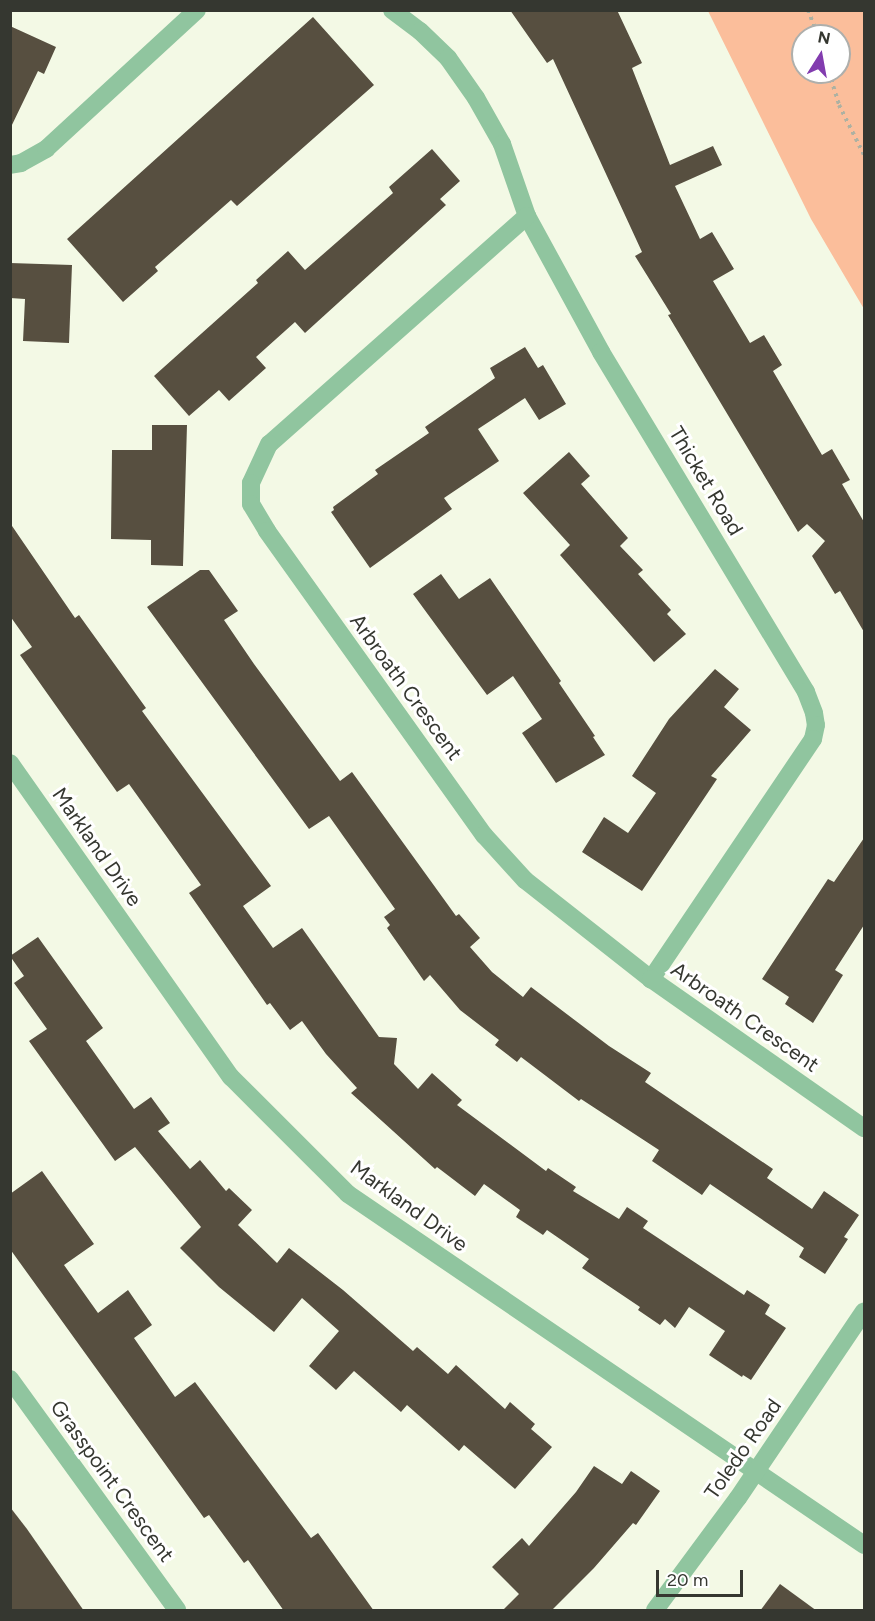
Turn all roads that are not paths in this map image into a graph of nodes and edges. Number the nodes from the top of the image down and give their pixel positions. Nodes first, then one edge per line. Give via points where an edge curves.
1 (197, 10) edge
2 (392, 10) edge
3 (10, 165) edge
4 (527, 216) junction
5 (10, 763) edge
6 (651, 979) junction
7 (864, 1128) edge
8 (864, 1311) edge
9 (10, 1379) edge
10 (756, 1472) junction
11 (864, 1545) edge
12 (177, 1611) edge
13 (655, 1611) edge

1 - 3 street via 46,149
2 - 4 street, Thicket Road via 448,58 476,98 502,144
4 - 6 street, Thicket Road via 601,352 806,692 815,719 813,739 798,764
4 - 6 street, Arbroath Crescent via 269,444 251,483 251,504 484,835 525,880
5 - 10 street, Markland Drive via 231,1077 348,1194
6 - 7 street, Arbroath Crescent
8 - 10 street, Toledo Road
9 - 12 street, Grasspoint Crescent
10 - 11 street, Markland Drive
10 - 13 street, Toledo Road

